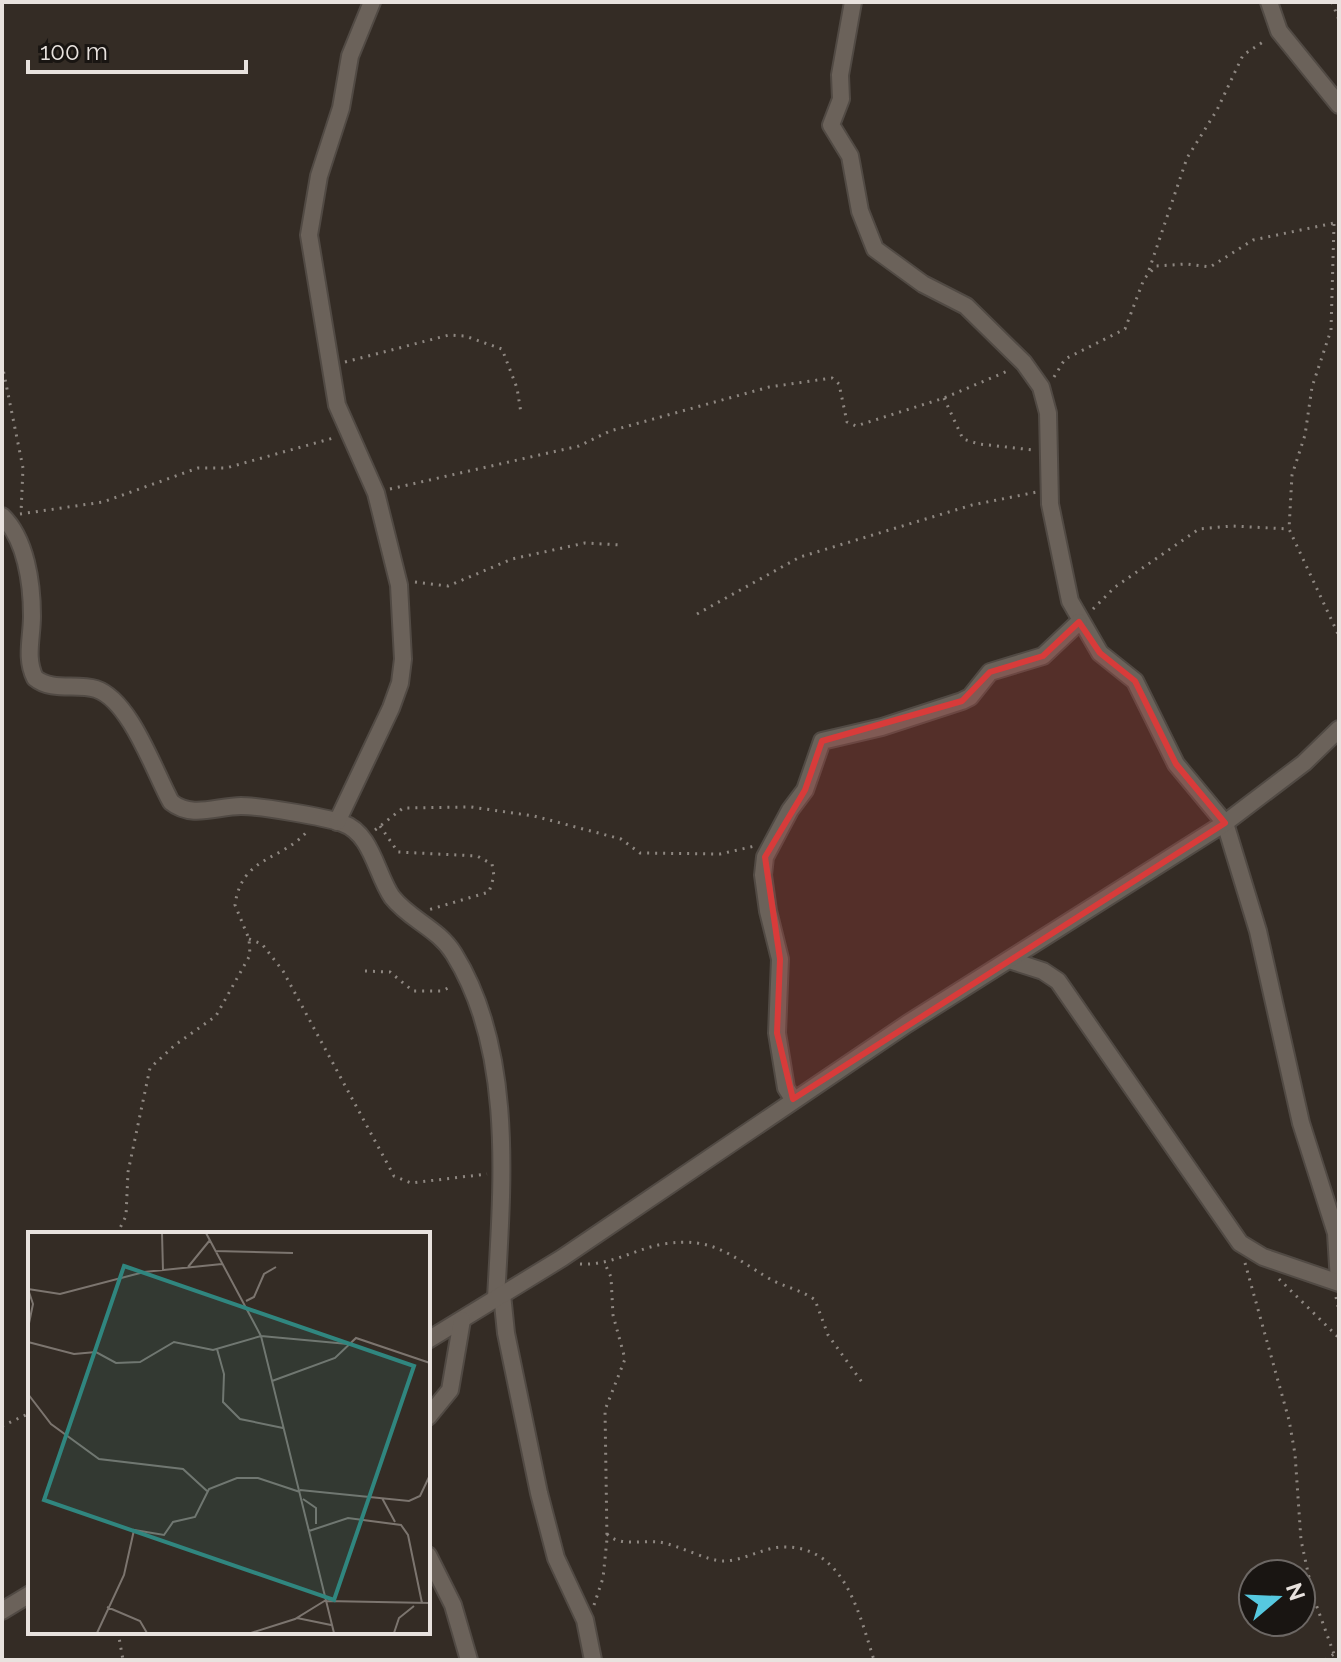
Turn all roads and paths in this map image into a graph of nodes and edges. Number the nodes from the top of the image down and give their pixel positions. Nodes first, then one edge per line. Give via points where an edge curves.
1 (372, 2) edge
2 (853, 2) edge
3 (1269, 2) edge
4 (1332, 2) edge
5 (1339, 20) edge
6 (1279, 31) junction
7 (1339, 105) edge
8 (1337, 223) edge
9 (1149, 270) junction
10 (1024, 363) junction
11 (2, 364) edge
12 (333, 377) junction
13 (944, 398) junction
14 (1045, 399) junction
15 (521, 413) dead end
16 (347, 434) junction
17 (1048, 452) junction
18 (1048, 490) junction
19 (376, 493) junction
20 (9, 515) edge
21 (1289, 529) junction
22 (622, 545) dead end
23 (399, 585) junction
24 (697, 614) dead end
25 (1079, 622) junction
26 (1339, 636) edge
27 (1339, 729) edge
28 (316, 819) junction
29 (337, 822) junction
30 (1225, 823) junction
31 (380, 826) junction
32 (364, 840) junction
33 (772, 846) junction
34 (413, 916) junction
35 (249, 939) junction
36 (1009, 960) junction
37 (365, 971) dead end
38 (471, 989) junction
39 (793, 1099) junction
40 (499, 1172) junction
41 (118, 1232) edge
42 (1240, 1243) junction
43 (562, 1258) junction
44 (604, 1262) junction
45 (1278, 1278) dead end
46 (1339, 1283) edge
47 (499, 1296) junction
48 (462, 1320) junction
49 (1339, 1338) edge
50 (430, 1339) edge
51 (864, 1385) dead end
52 (28, 1414) edge
53 (430, 1415) edge
54 (2, 1426) edge
55 (607, 1534) junction
56 (430, 1559) edge
57 (28, 1595) edge
58 (593, 1609) dead end
59 (2, 1611) edge
60 (118, 1634) edge
61 (1334, 1654) junction
62 (1339, 1656) edge
63 (123, 1660) edge
64 (469, 1660) edge
65 (593, 1660) edge
66 (874, 1660) edge
67 (1325, 1660) edge

1 - 12 street via 352,51 311,212 310,246
2 - 10 street via 841,99 831,125 850,156 870,241 888,261 966,306
3 - 6 street
4 - 5 path
6 - 7 street
6 - 9 path via 1243,55 1187,158
8 - 9 path via 1253,240 1210,267 1186,264
8 - 21 path via 1331,330 1292,475
9 - 14 path via 1125,329 1059,363
10 - 13 path
10 - 14 street
11 - 20 path via 23,468
12 - 15 path via 349,361 456,334 506,354
12 - 16 street
13 - 17 path via 963,439
13 - 19 path via 856,426 847,422 839,384 832,378 769,387 610,431 579,446
14 - 17 street
16 - 19 street
16 - 20 path via 226,468 198,468 103,502
17 - 18 street
18 - 24 path via 972,505 800,557
18 - 25 street via 1061,572
19 - 23 street
20 - 28 street via 24,555 32,617 29,662 35,678 48,685 95,689 115,700 178,808 193,812 240,806
21 - 25 path via 1199,529 1115,587
21 - 26 path
22 - 23 path via 585,543 512,559 448,586
23 - 29 street via 400,683
25 - 30 street via 1100,653 1135,681 1176,764
25 - 33 street via 1043,656 982,677 962,701 822,741 807,786
27 - 30 street
28 - 29 street
28 - 35 path via 300,840 262,860 242,881 235,905
29 - 32 street
30 - 36 street
30 - 46 street via 1258,931 1301,1123 1336,1233
31 - 32 path
31 - 33 path via 403,808 471,807 534,816 621,839 640,853 720,854
31 - 34 path via 398,852 477,856 492,864 489,892
32 - 34 street via 390,893
33 - 39 street via 763,875 780,959 777,1033 786,1088
34 - 38 street via 441,937
35 - 40 path via 262,944 283,971 394,1176 411,1183
35 - 41 path via 250,955 216,1016 150,1068 128,1172 126,1216
36 - 39 street
36 - 42 street via 1058,981
37 - 38 path via 390,972 413,991 457,985
38 - 40 street via 492,1059
39 - 43 street
40 - 47 street
42 - 46 street via 1263,1257
42 - 61 path via 1289,1420 1301,1540 1313,1596
43 - 44 path via 575,1264
43 - 47 street
44 - 51 path via 663,1244 721,1248 815,1300 828,1335
44 - 55 path via 625,1359 605,1410
45 - 49 path
47 - 48 street
47 - 65 street via 539,1493 556,1558 585,1620
48 - 50 street
48 - 53 street via 450,1390
52 - 54 path
55 - 58 path via 603,1578
55 - 66 path via 618,1542 664,1543 719,1561 780,1547 804,1551 832,1567 849,1585
56 - 64 street via 450,1598
57 - 59 street
60 - 63 path
61 - 62 path
61 - 67 path

